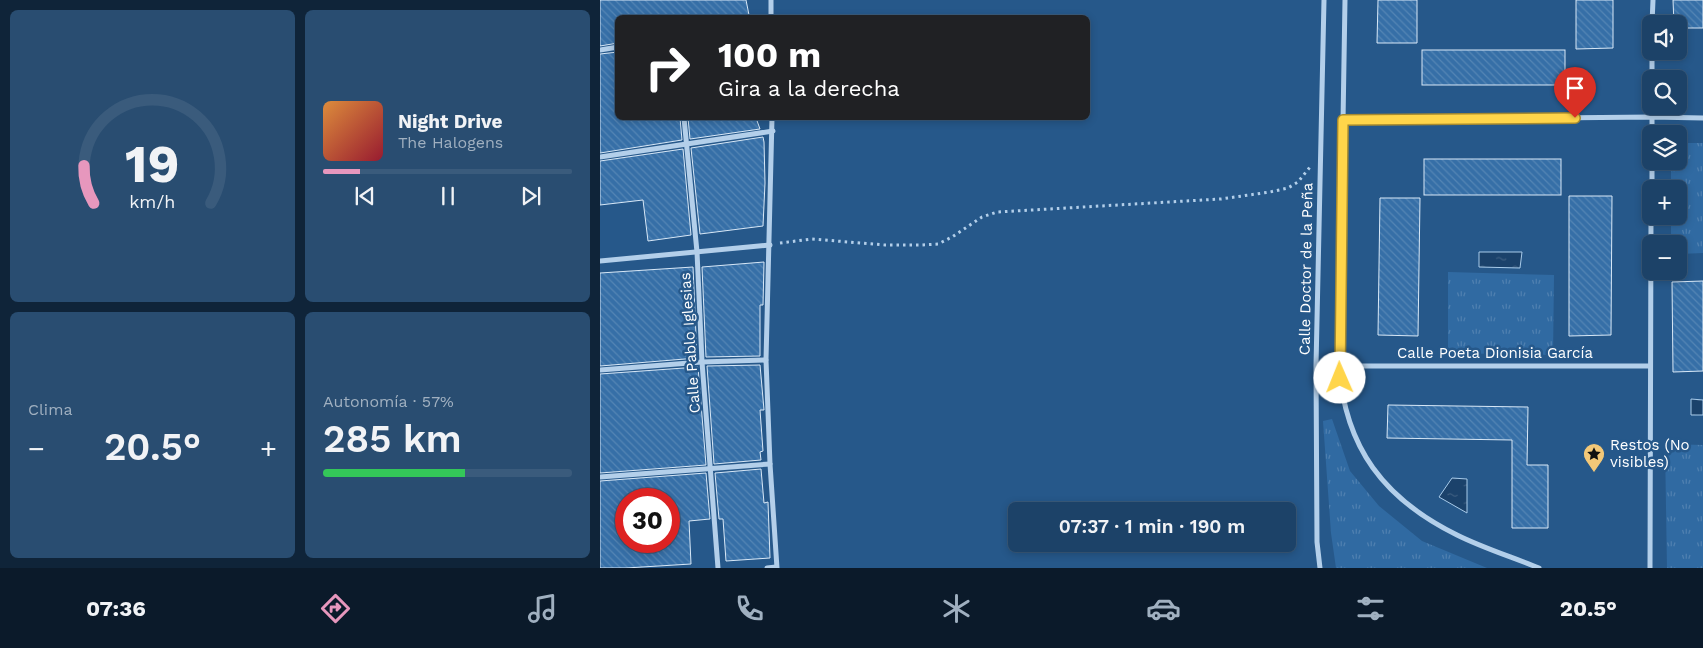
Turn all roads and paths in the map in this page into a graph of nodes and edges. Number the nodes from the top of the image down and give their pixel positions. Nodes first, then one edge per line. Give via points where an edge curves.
1 (771, 0) edge
2 (1324, 0) edge
3 (1345, 0) edge
4 (1653, 0) edge
5 (770, 15) edge
6 (1652, 15) edge
7 (615, 48) edge
8 (600, 50) edge
9 (1652, 117) junction
10 (1703, 118) edge
11 (684, 120) edge
12 (772, 120) edge
13 (1343, 120) junction
14 (1652, 125) edge
15 (773, 131) junction
16 (686, 145) junction
17 (600, 157) edge
18 (1320, 157) junction
19 (1651, 225) edge
20 (770, 245) junction
21 (697, 252) junction
22 (600, 260) edge
23 (766, 360) junction
24 (702, 362) junction
25 (1339, 366) junction
26 (1650, 366) junction
27 (600, 370) edge
28 (770, 464) junction
29 (711, 469) junction
30 (600, 476) edge
31 (718, 568) edge
32 (767, 568) edge
33 (777, 568) edge
34 (1320, 568) edge
35 (1539, 568) edge
36 (1650, 568) edge

1 - 5 street
2 - 18 street, Calle Doctor de la Peña
3 - 13 street
4 - 6 street
7 - 8 street
9 - 10 street
9 - 13 street
9 - 14 street
11 - 16 street, Calle Pablo Iglesias
12 - 15 street
13 - 25 street
15 - 16 street
15 - 20 street
16 - 17 street
16 - 21 street, Calle Pablo Iglesias
18 - 20 path via 1298,182 1270,192 998,212 982,217 938,244 885,245 812,239
18 - 34 street, Calle Doctor de la Peña via 1316,366
19 - 26 street
20 - 21 street
20 - 23 street
21 - 22 street
21 - 24 street, Calle Pablo Iglesias
23 - 24 street
23 - 28 street
24 - 27 street
24 - 29 street, Calle Pablo Iglesias
25 - 26 street, Calle Poeta Dionisia García
25 - 35 street via 1341,390 1358,444 1371,467 1391,489 1431,521 1458,536
26 - 36 street
28 - 29 street
28 - 33 street
29 - 30 street
29 - 31 street, Calle Pablo Iglesias
32 - 33 street

